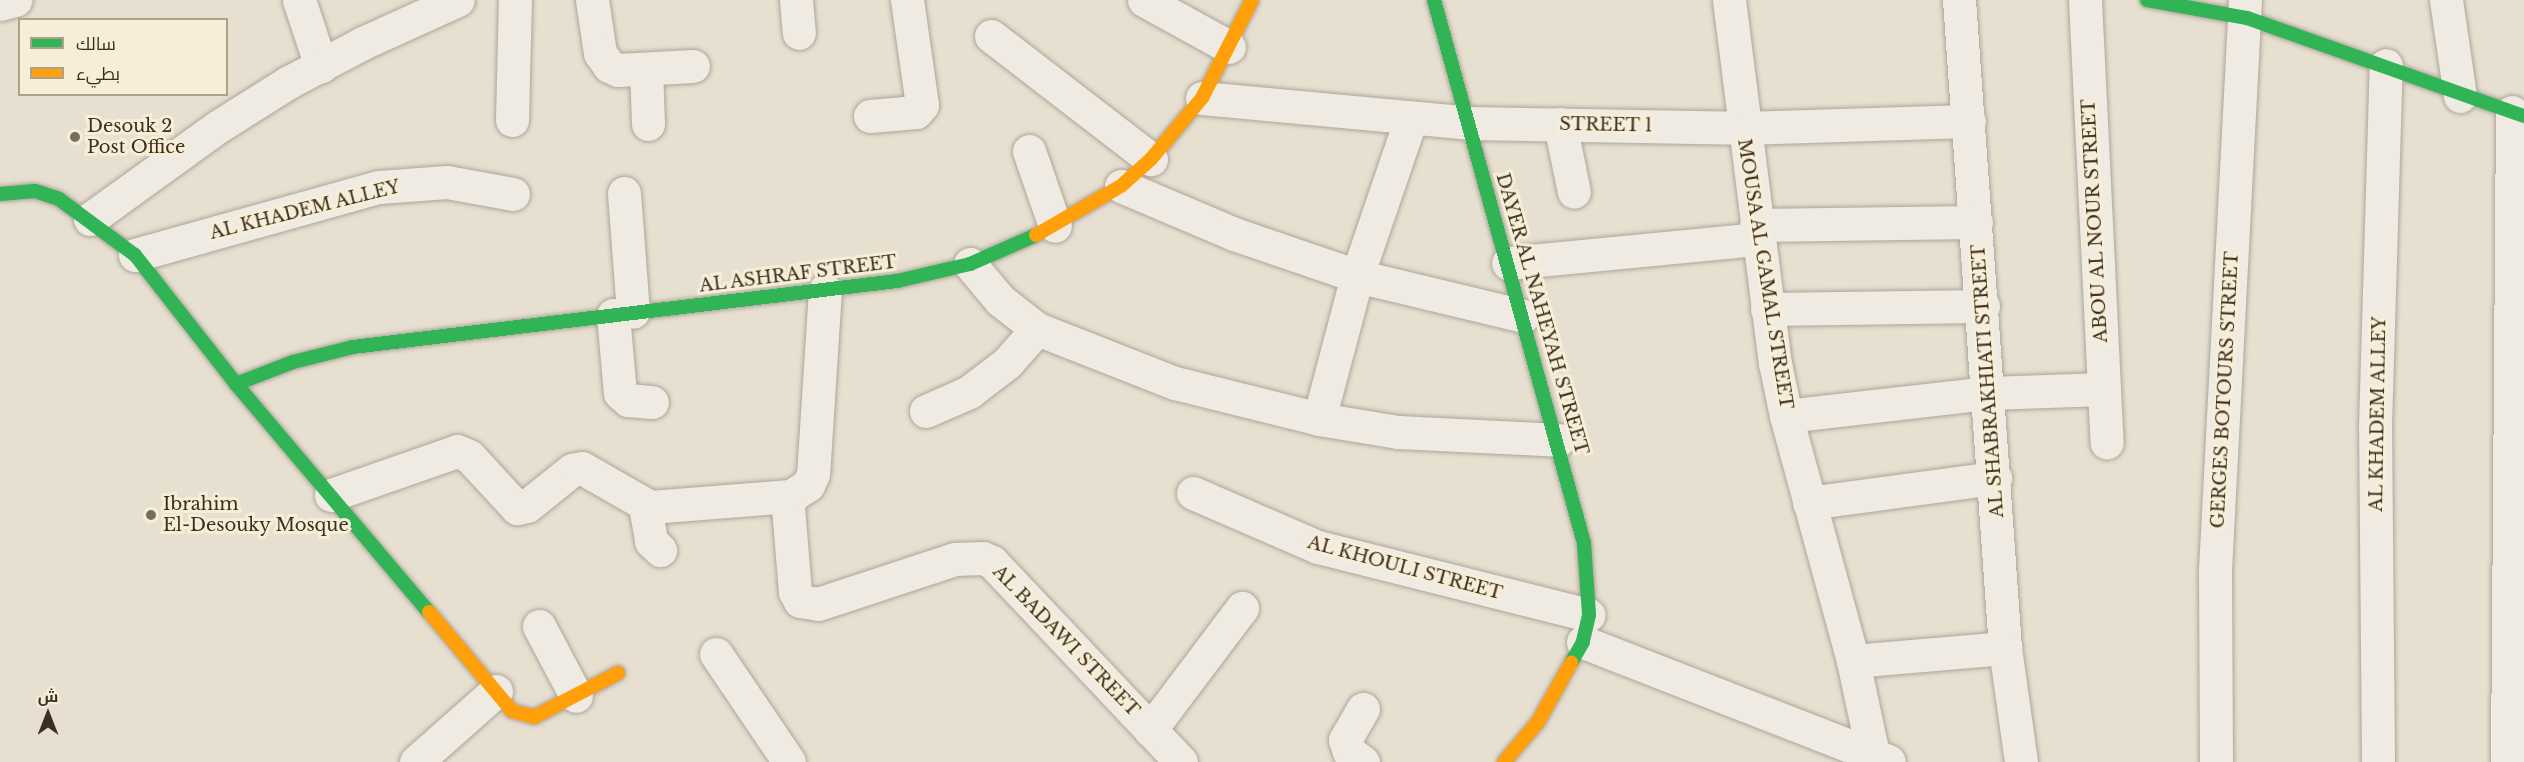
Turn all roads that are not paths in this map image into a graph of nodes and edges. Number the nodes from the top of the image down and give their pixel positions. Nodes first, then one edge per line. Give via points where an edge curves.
1 (15, 0) edge
2 (300, 0) edge
3 (458, 0) edge
4 (514, 0) edge
5 (592, 0) edge
6 (796, 0) edge
7 (907, 0) edge
8 (1144, 0) edge
9 (1252, 0) edge
10 (1434, 0) edge
11 (1730, 0) edge
12 (1959, 0) edge
13 (2085, 0) edge
14 (2147, 0) edge
15 (2446, 0) edge
16 (0, 4) edge
17 (2246, 9) edge
18 (799, 33) dead end
19 (991, 36) dead end
20 (1229, 47) junction
21 (2386, 65) junction
22 (321, 66) junction
23 (693, 66) dead end
24 (646, 69) junction
25 (2460, 96) junction
26 (1202, 98) junction
27 (2518, 114) edge
28 (870, 116) dead end
29 (1411, 118) junction
30 (512, 120) dead end
31 (1969, 121) junction
32 (1469, 123) junction
33 (648, 124) dead end
34 (1560, 124) junction
35 (1743, 128) junction
36 (1029, 152) dead end
37 (1151, 159) junction
38 (1121, 186) junction
39 (1574, 192) dead end
40 (624, 193) dead end
41 (0, 194) edge
42 (513, 194) dead end
43 (90, 219) junction
44 (1976, 222) junction
45 (1055, 226) junction
46 (1757, 232) junction
47 (135, 255) junction
48 (1508, 263) junction
49 (970, 264) junction
50 (1357, 276) junction
51 (825, 290) junction
52 (1983, 306) junction
53 (1767, 309) junction
54 (623, 314) junction
55 (1523, 316) junction
56 (1037, 329) junction
57 (236, 384) junction
58 (2104, 388) junction
59 (1989, 393) junction
60 (652, 402) dead end
61 (926, 411) dead end
62 (1786, 416) junction
63 (1319, 419) junction
64 (1559, 440) junction
65 (2107, 442) dead end
66 (1995, 477) junction
67 (1193, 494) dead end
68 (331, 495) junction
69 (791, 496) junction
70 (1809, 503) junction
71 (645, 506) junction
72 (660, 550) dead end
73 (1242, 608) dead end
74 (539, 626) dead end
75 (1586, 629) junction
76 (2005, 648) junction
77 (716, 654) dead end
78 (1854, 662) junction
79 (618, 673) dead end
80 (496, 691) junction
81 (576, 696) junction
82 (1363, 709) dead end
83 (1150, 730) junction
84 (1883, 758) edge
85 (416, 762) edge
86 (789, 762) edge
87 (1181, 762) edge
88 (1363, 762) edge
89 (1504, 762) edge
90 (2021, 762) edge
91 (2217, 762) edge
92 (2378, 762) edge
93 (2507, 762) edge

1 - 16 street
2 - 22 street
3 - 22 street
4 - 30 street
5 - 24 street via 603,60 618,70
6 - 18 street
7 - 28 street via 922,105 916,112
8 - 20 street
9 - 20 street, AL ASHRAF STREET
10 - 32 street, DAYER AL NAHEYAH STREET
11 - 35 street, MOUSA AL GAMAL STREET
12 - 31 street, AL SHABRAKHIATI STREET
13 - 58 street, ABOU AL NOUR STREET
14 - 17 street
15 - 25 street
17 - 21 street
17 - 91 street, GERGES BOTOURS STREET via 2215,570
19 - 37 street
20 - 26 street, AL ASHRAF STREET
21 - 25 street
21 - 92 street, AL KHADEM ALLEY via 2375,426
22 - 43 street via 219,126
23 - 24 street
24 - 33 street
25 - 27 street
26 - 29 street, STREET 1
26 - 37 street, AL ASHRAF STREET
27 - 93 street
29 - 32 street, STREET 1
29 - 50 street
31 - 35 street, STREET 1
31 - 44 street, AL SHABRAKHIATI STREET
32 - 34 street, STREET 1
32 - 48 street, DAYER AL NAHEYAH STREET
34 - 35 street, STREET 1
34 - 39 street
35 - 46 street, MOUSA AL GAMAL STREET
36 - 45 street
37 - 38 street, AL ASHRAF STREET
38 - 45 street, AL ASHRAF STREET
38 - 50 street via 1234,234
40 - 54 street
41 - 43 street via 35,191 59,199
42 - 47 street, AL KHADEM ALLEY via 447,182 379,187
43 - 47 street
44 - 46 street
44 - 52 street, AL SHABRAKHIATI STREET
45 - 49 street, AL ASHRAF STREET via 1014,248
46 - 48 street
46 - 53 street, MOUSA AL GAMAL STREET
47 - 57 street
48 - 55 street, DAYER AL NAHEYAH STREET
49 - 51 street, AL ASHRAF STREET via 897,281
49 - 56 street via 1000,300
50 - 55 street
50 - 63 street
51 - 54 street, AL ASHRAF STREET
51 - 69 street via 813,474 808,486
52 - 53 street
52 - 59 street, AL SHABRAKHIATI STREET
53 - 62 street, MOUSA AL GAMAL STREET
54 - 57 street, AL ASHRAF STREET via 353,347 293,362
54 - 60 street via 620,393 628,400
55 - 64 street, DAYER AL NAHEYAH STREET
56 - 61 street via 1007,363 978,385
56 - 63 street via 1175,382
57 - 68 street
58 - 59 street
58 - 65 street, ABOU AL NOUR STREET
59 - 62 street
59 - 66 street, AL SHABRAKHIATI STREET
62 - 70 street, MOUSA AL GAMAL STREET
63 - 64 street via 1398,432
64 - 75 street, DAYER AL NAHEYAH STREET via 1584,543
66 - 70 street
66 - 76 street, AL SHABRAKHIATI STREET
67 - 75 street, AL KHOULI STREET via 1318,547
68 - 71 street via 457,451 469,456 517,508 527,506 572,470 582,468
68 - 80 street
69 - 71 street
69 - 83 street, AL BADAWI STREET via 795,592 800,601 818,604 955,559 983,558 992,562
70 - 78 street, MOUSA AL GAMAL STREET
71 - 72 street via 651,541
73 - 83 street
74 - 81 street
75 - 84 street, AL KHOULI STREET
75 - 89 street via 1538,722
76 - 78 street
76 - 90 street, AL SHABRAKHIATI STREET
77 - 86 street
78 - 84 street, MOUSA AL GAMAL STREET
79 - 81 street
80 - 81 street via 512,711 534,717
80 - 85 street
82 - 88 street via 1345,740 1348,752
83 - 87 street, AL BADAWI STREET

